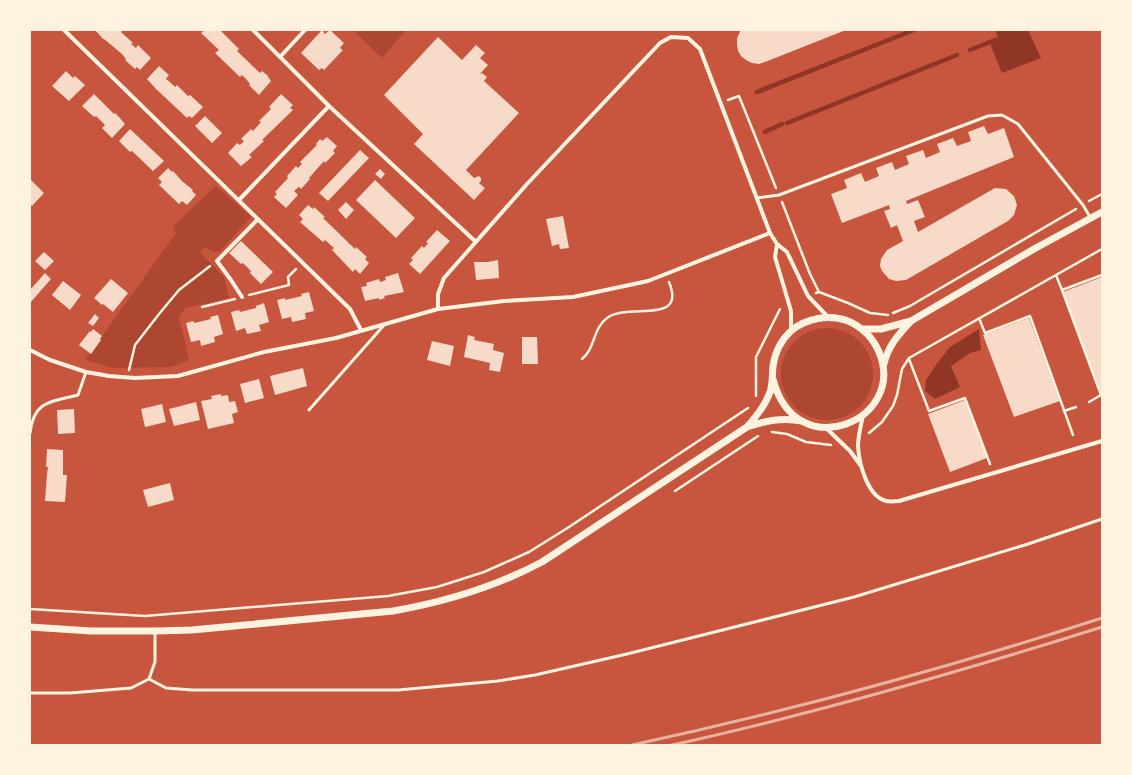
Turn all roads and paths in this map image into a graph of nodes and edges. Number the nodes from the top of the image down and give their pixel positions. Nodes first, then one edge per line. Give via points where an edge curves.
1 (64, 30) edge
2 (253, 30) edge
3 (305, 30) edge
4 (280, 57) junction
5 (329, 106) junction
6 (1102, 194) edge
7 (757, 198) junction
8 (239, 200) junction
9 (1083, 205) junction
10 (1102, 212) edge
11 (1090, 218) junction
12 (258, 219) junction
13 (770, 233) junction
14 (476, 242) junction
15 (777, 244) junction
16 (1102, 249) edge
17 (217, 261) junction
18 (302, 262) junction
19 (666, 274) junction
20 (1056, 275) junction
21 (1102, 275) edge
22 (1062, 290) junction
23 (808, 296) junction
24 (242, 297) junction
25 (790, 304) junction
26 (202, 308) dead end
27 (438, 309) junction
28 (828, 317) junction
29 (979, 318) junction
30 (911, 321) junction
31 (386, 323) junction
32 (863, 329) junction
33 (361, 330) junction
34 (791, 332) junction
35 (30, 350) edge
36 (909, 358) junction
37 (582, 359) dead end
38 (883, 366) junction
39 (86, 372) junction
40 (127, 378) junction
41 (773, 380) junction
42 (754, 400) dead end
43 (1088, 402) dead end
44 (752, 405) dead end
45 (1076, 407) dead end
46 (309, 410) dead end
47 (1064, 411) junction
48 (863, 416) junction
49 (802, 421) junction
50 (825, 427) junction
51 (747, 428) junction
52 (771, 432) dead end
53 (30, 433) edge
54 (764, 434) dead end
55 (867, 435) dead end
56 (1073, 435) dead end
57 (1102, 441) edge
58 (836, 445) dead end
59 (990, 464) dead end
60 (862, 468) junction
61 (675, 491) dead end
62 (1102, 518) edge
63 (30, 610) edge
64 (30, 627) edge
65 (155, 632) junction
66 (149, 679) junction
67 (30, 692) edge

1 - 8 street
2 - 4 street
3 - 4 street
4 - 5 street
5 - 8 street
5 - 14 street
6 - 9 path
7 - 9 lane via 779,195 988,116 1002,115 1018,124
7 - 13 street
7 - 14 street via 700,49 688,38 671,37 649,54
8 - 12 street
9 - 11 lane
9 - 23 path via 910,306 888,315 870,313 819,292
10 - 11 street
11 - 30 street
12 - 17 street
12 - 18 street
13 - 15 street
13 - 19 street
14 - 27 street via 444,278 438,294
15 - 23 street via 787,252
15 - 25 street via 775,257
16 - 20 path
17 - 24 street
17 - 40 path via 179,290 135,345
18 - 24 path via 288,277 289,286
18 - 33 street via 350,309
19 - 27 street via 648,281 572,297 504,301
19 - 37 path via 673,292 672,301 668,306 662,310 628,311 608,317 600,324 587,355
20 - 22 path
20 - 29 path
21 - 22 path
22 - 43 path via 1101,395
23 - 28 street
24 - 26 path
25 - 34 street
25 - 42 path via 781,309 756,357
27 - 31 street
28 - 32 street via 847,320
28 - 34 street via 802,324
29 - 36 path
29 - 47 path via 985,333 1030,316
30 - 32 street via 881,329
30 - 38 street via 890,346
31 - 33 street
31 - 46 lane
32 - 38 street via 877,346
33 - 40 street via 336,338 264,352 178,376
34 - 41 street via 776,353
35 - 39 street
36 - 55 path via 902,369 893,406 882,422
36 - 59 path via 929,411 965,398
38 - 48 street via 879,394
39 - 40 street
39 - 53 lane via 78,395 40,407 34,414
41 - 49 street via 784,405
41 - 51 street via 764,406
44 - 63 path via 529,552 484,572 437,587 388,596 145,616
45 - 47 path
47 - 56 path
48 - 50 street via 838,427
48 - 60 street via 858,445
49 - 50 street
49 - 51 street via 779,419
50 - 60 street via 850,451
51 - 65 street via 557,553 520,573 473,592 393,611
52 - 58 path via 787,434 806,442
54 - 61 path
57 - 60 street via 899,501 880,498 867,482
62 - 66 lane via 1028,544 854,597 535,675 398,690 192,690 166,688
64 - 65 street
65 - 66 lane via 155,662
66 - 67 lane via 131,688 70,693

